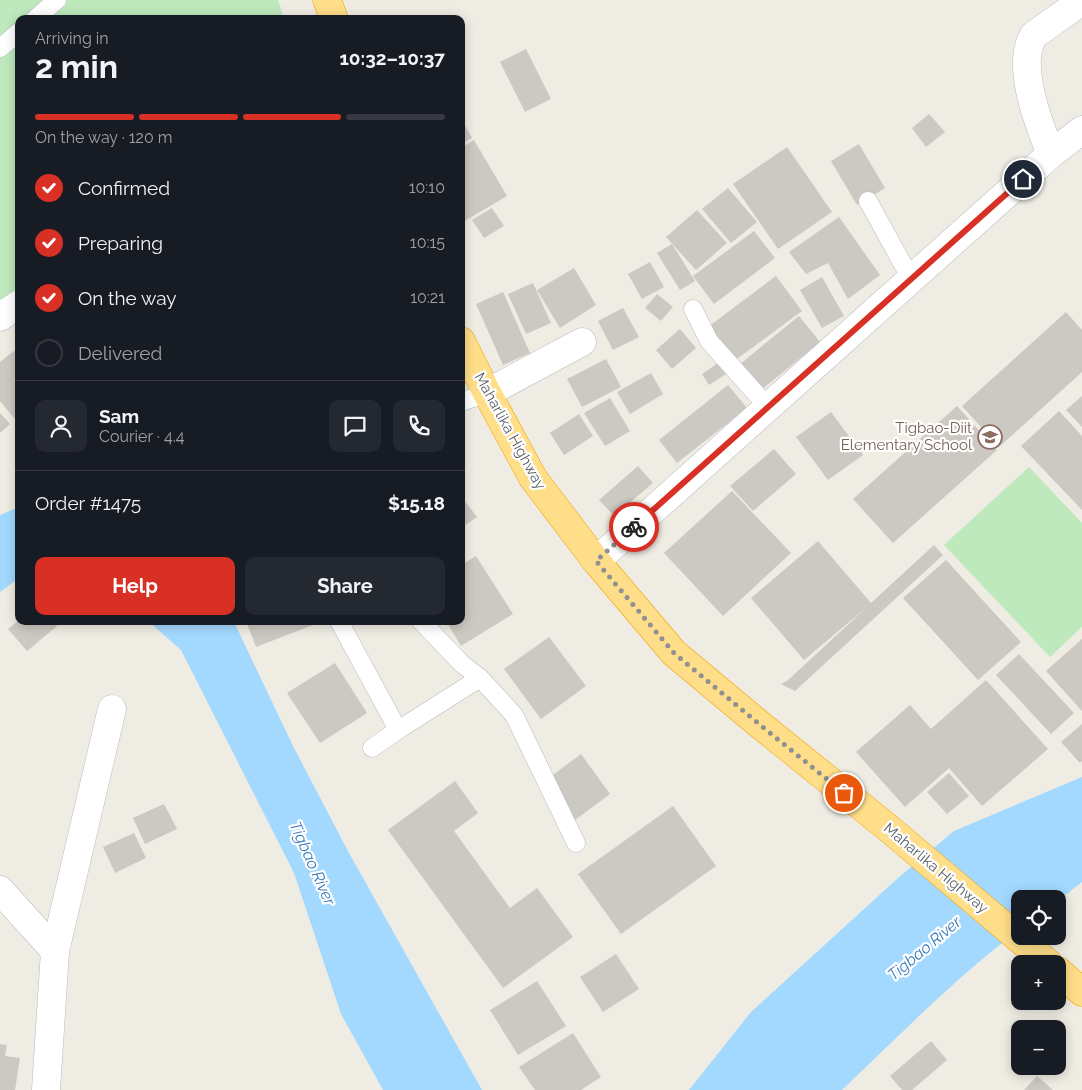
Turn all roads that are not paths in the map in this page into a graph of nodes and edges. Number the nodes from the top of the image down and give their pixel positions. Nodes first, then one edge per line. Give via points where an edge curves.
1 (57, 0) edge
2 (328, 0) edge
3 (1082, 1) edge
4 (40, 15) edge
5 (333, 15) edge
6 (15, 35) edge
7 (0, 48) edge
8 (1082, 130) edge
9 (1051, 154) junction
10 (868, 201) dead end
11 (911, 279) junction
12 (15, 307) edge
13 (693, 309) dead end
14 (0, 317) edge
15 (582, 342) dead end
16 (465, 348) edge
17 (487, 394) junction
18 (465, 401) edge
19 (769, 408) junction
20 (596, 561) junction
21 (341, 625) edge
22 (424, 625) edge
23 (480, 678) junction
24 (112, 709) dead end
25 (398, 730) junction
26 (372, 748) dead end
27 (576, 844) dead end
28 (0, 890) edge
29 (55, 951) junction
30 (1038, 955) edge
31 (1066, 978) edge
32 (1082, 992) edge
33 (46, 1090) edge

1 - 4 lane
2 - 5 highway
3 - 9 street via 1034,35 1030,42 1028,77 1032,105
6 - 7 lane
8 - 9 street
9 - 11 street
10 - 11 lane
11 - 19 street
12 - 14 street
13 - 19 lane via 709,341
15 - 17 street
16 - 17 highway, Maharlika Highway
17 - 18 lane
17 - 20 highway, Maharlika Highway via 533,478
19 - 20 street
20 - 30 highway, Maharlika Highway via 674,653
21 - 25 lane
22 - 23 lane
23 - 25 lane
23 - 27 lane via 514,715
24 - 29 street
25 - 26 lane
28 - 29 street
29 - 33 street
31 - 32 highway

